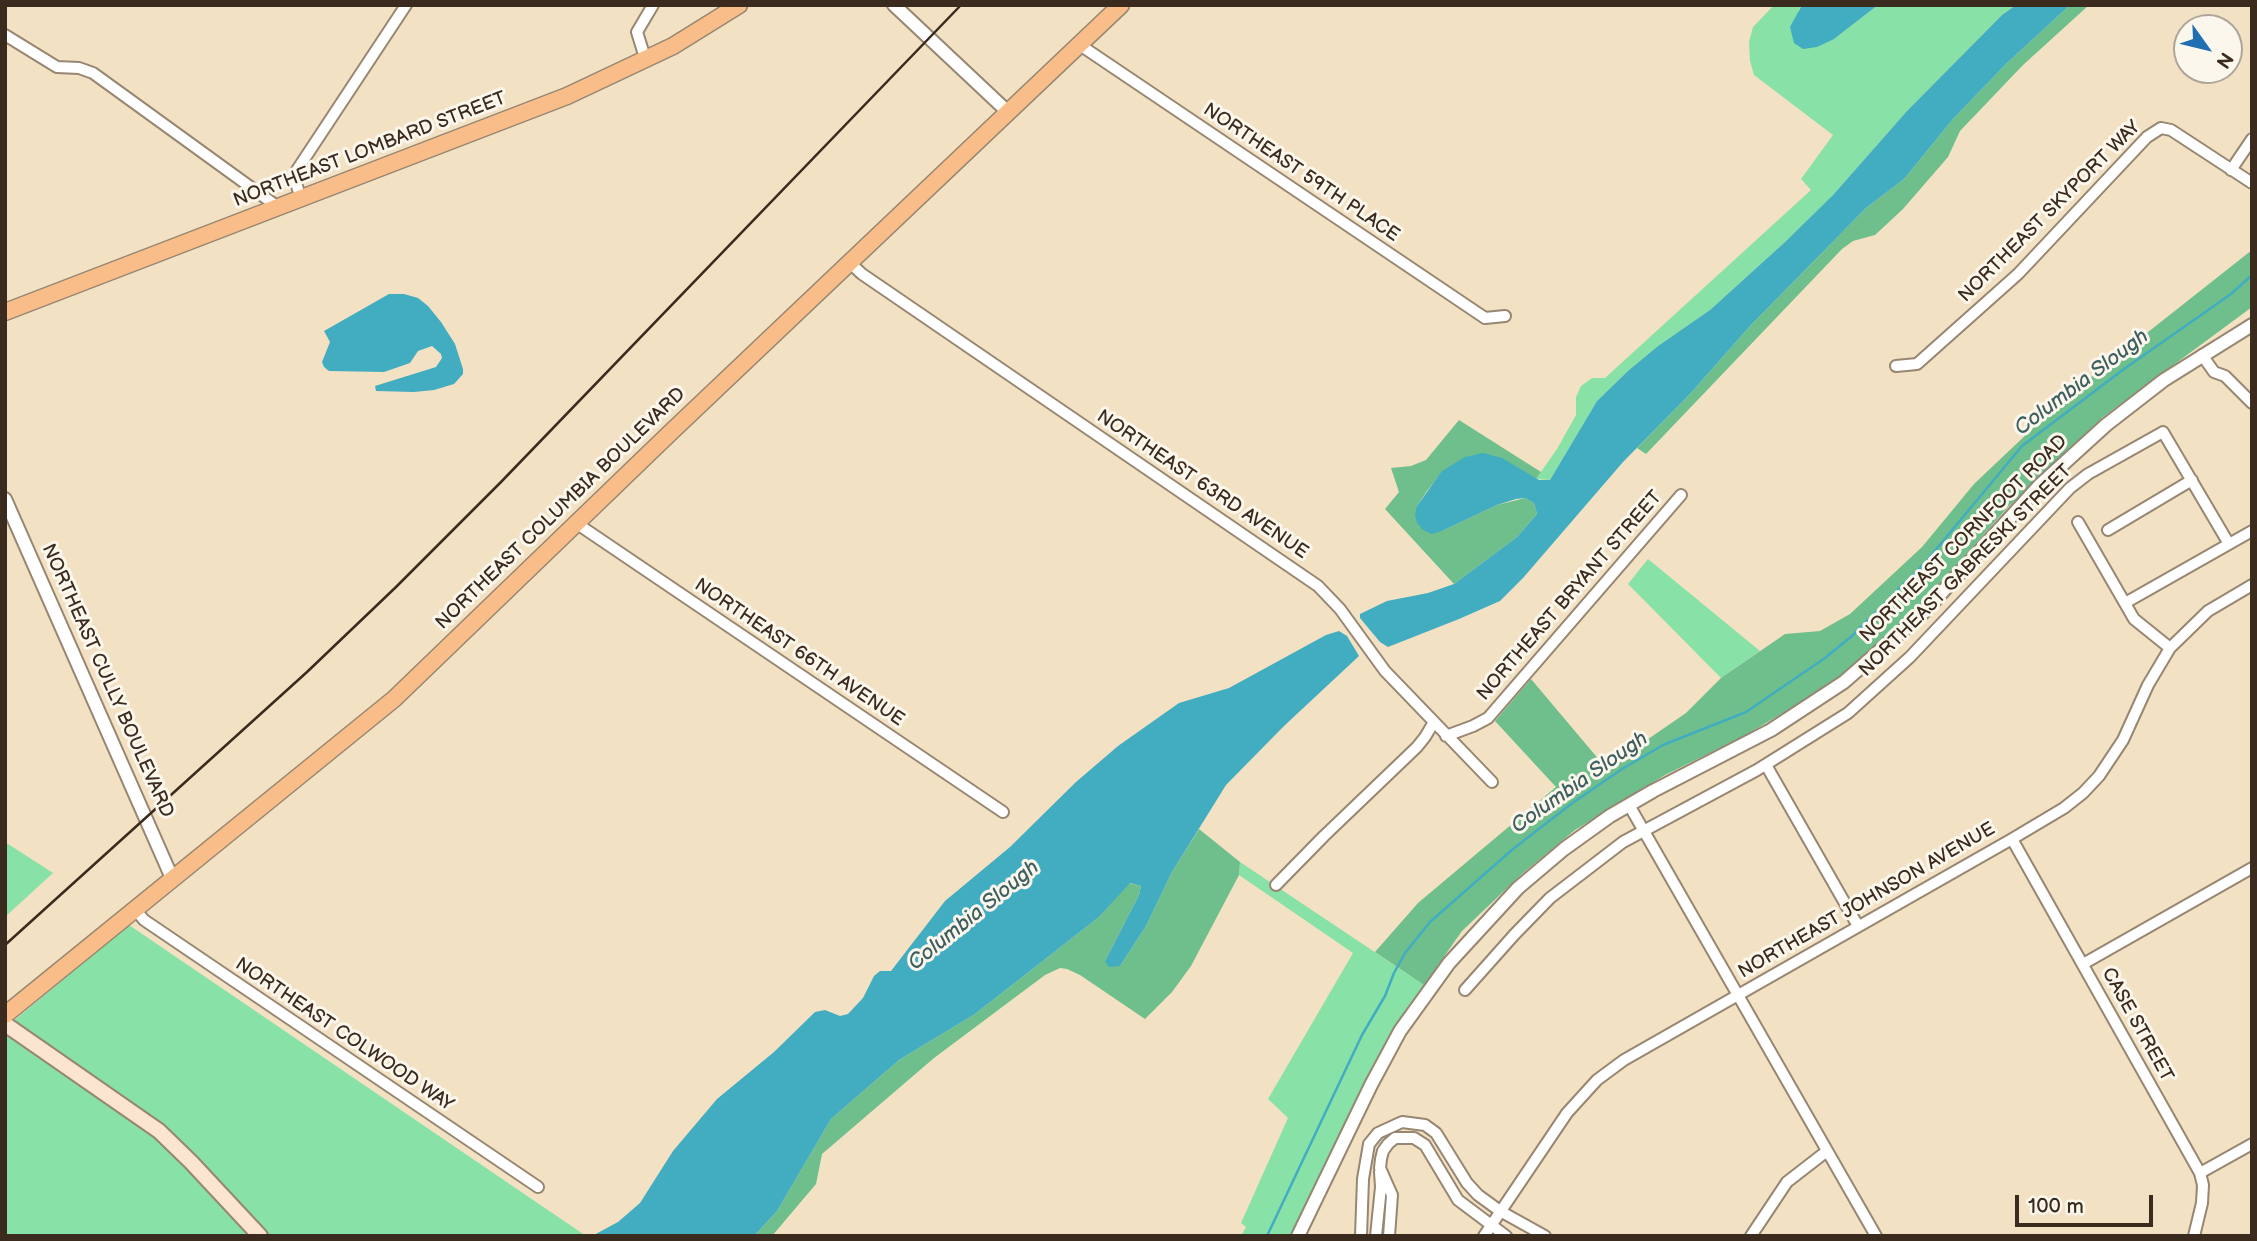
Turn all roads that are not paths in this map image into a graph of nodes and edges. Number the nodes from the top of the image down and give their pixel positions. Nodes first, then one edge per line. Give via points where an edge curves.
1 (406, 5) edge
2 (653, 5) edge
3 (739, 5) edge
4 (894, 5) edge
5 (1121, 5) edge
6 (5, 35) edge
7 (1080, 45) junction
8 (646, 61) junction
9 (1009, 113) junction
10 (2252, 139) edge
11 (2231, 170) junction
12 (2252, 183) edge
13 (302, 199) junction
14 (278, 207) junction
15 (850, 263) junction
16 (5, 312) edge
17 (1505, 316) dead end
18 (2252, 325) edge
19 (2202, 355) junction
20 (1896, 366) dead end
21 (2252, 403) edge
22 (2192, 480) junction
23 (1681, 495) dead end
24 (5, 499) edge
25 (2078, 522) dead end
26 (576, 523) junction
27 (2108, 530) dead end
28 (2252, 531) edge
29 (2229, 544) junction
30 (2252, 585) edge
31 (2125, 603) junction
32 (2170, 648) junction
33 (1434, 722) junction
34 (1447, 736) junction
35 (1766, 765) junction
36 (1492, 782) dead end
37 (1629, 805) junction
38 (1003, 812) dead end
39 (1644, 830) junction
40 (2011, 839) junction
41 (2252, 868) edge
42 (172, 878) junction
43 (1276, 885) dead end
44 (134, 908) junction
45 (1858, 926) junction
46 (2083, 964) junction
47 (1465, 990) dead end
48 (1738, 995) junction
49 (5, 1014) edge
50 (5, 1024) edge
51 (2252, 1144) edge
52 (1827, 1151) junction
53 (1380, 1168) junction
54 (2200, 1173) junction
55 (538, 1186) dead end
56 (1500, 1211) junction
57 (1491, 1225) junction
58 (260, 1236) edge
59 (1298, 1236) edge
60 (1361, 1236) edge
61 (1376, 1236) edge
62 (1389, 1236) edge
63 (1484, 1236) edge
64 (1506, 1236) edge
65 (1545, 1236) edge
66 (1751, 1236) edge
67 (1875, 1236) edge
68 (2194, 1236) edge

1 - 13 street via 297,170
2 - 8 street via 637,32
3 - 8 main road, NORTHEAST LOMBARD STREET
4 - 9 street
5 - 7 main road, NORTHEAST COLUMBIA BOULEVARD
6 - 14 street via 57,67 93,73
7 - 9 main road, NORTHEAST COLUMBIA BOULEVARD
7 - 17 street, NORTHEAST 59TH PLACE via 1485,318
8 - 13 main road, NORTHEAST LOMBARD STREET
9 - 15 main road, NORTHEAST COLUMBIA BOULEVARD
10 - 11 street
11 - 12 street
11 - 20 street, NORTHEAST SKYPORT WAY via 2161,128 2018,274 1917,364
13 - 14 main road, NORTHEAST LOMBARD STREET
14 - 16 main road, NORTHEAST LOMBARD STREET
15 - 26 main road, NORTHEAST COLUMBIA BOULEVARD
15 - 33 street, NORTHEAST 63RD AVENUE via 1318,586 1385,671
18 - 19 street, NORTHEAST CORNFOOT ROAD
19 - 21 street via 2214,372 2225,376
19 - 37 street, NORTHEAST CORNFOOT ROAD via 2133,402 2055,470 1925,611 1861,669 1772,730
22 - 27 street
22 - 29 street
22 - 35 street, NORTHEAST GABRESKI STREET via 2163,432 2088,474 1910,657 1848,713
23 - 34 street, NORTHEAST BRYANT STREET via 1488,718
24 - 42 street, NORTHEAST CULLY BOULEVARD
25 - 31 street
26 - 38 street, NORTHEAST 66TH AVENUE
26 - 42 main road, NORTHEAST COLUMBIA BOULEVARD via 394,699
28 - 29 street
29 - 31 street
30 - 32 street, NORTHEAST JOHNSON AVENUE via 2200,618
31 - 32 street via 2140,625
32 - 40 street, NORTHEAST JOHNSON AVENUE via 2123,740 2099,776 2064,808
33 - 34 street, NORTHEAST 63RD AVENUE
33 - 43 street via 1417,747
34 - 36 street, NORTHEAST 63RD AVENUE
35 - 39 street, NORTHEAST GABRESKI STREET
35 - 45 street
37 - 39 street
37 - 59 street, NORTHEAST CORNFOOT ROAD via 1534,873 1442,971 1384,1059
39 - 47 street, NORTHEAST GABRESKI STREET via 1550,898
39 - 48 street
40 - 45 street, NORTHEAST JOHNSON AVENUE
40 - 46 street, CASE STREET
41 - 46 street
42 - 44 main road, NORTHEAST COLUMBIA BOULEVARD
44 - 49 main road, NORTHEAST COLUMBIA BOULEVARD
44 - 55 street, NORTHEAST COLWOOD WAY via 144,920
45 - 48 street, NORTHEAST JOHNSON AVENUE
46 - 54 street, CASE STREET
48 - 52 street
48 - 56 street, NORTHEAST JOHNSON AVENUE via 1597,1080 1572,1107
50 - 58 main road via 159,1131
51 - 54 street
52 - 66 street via 1787,1182
52 - 67 street
53 - 57 street via 1388,1144 1395,1138 1414,1138 1432,1153 1458,1200
53 - 61 street
53 - 62 street via 1392,1195
54 - 68 street, CASE STREET via 2202,1203
56 - 57 street, NORTHEAST JOHNSON AVENUE
56 - 60 street via 1467,1183 1436,1133 1424,1125 1402,1122 1378,1133 1369,1144
56 - 65 street
57 - 63 street, NORTHEAST JOHNSON AVENUE
57 - 64 street

